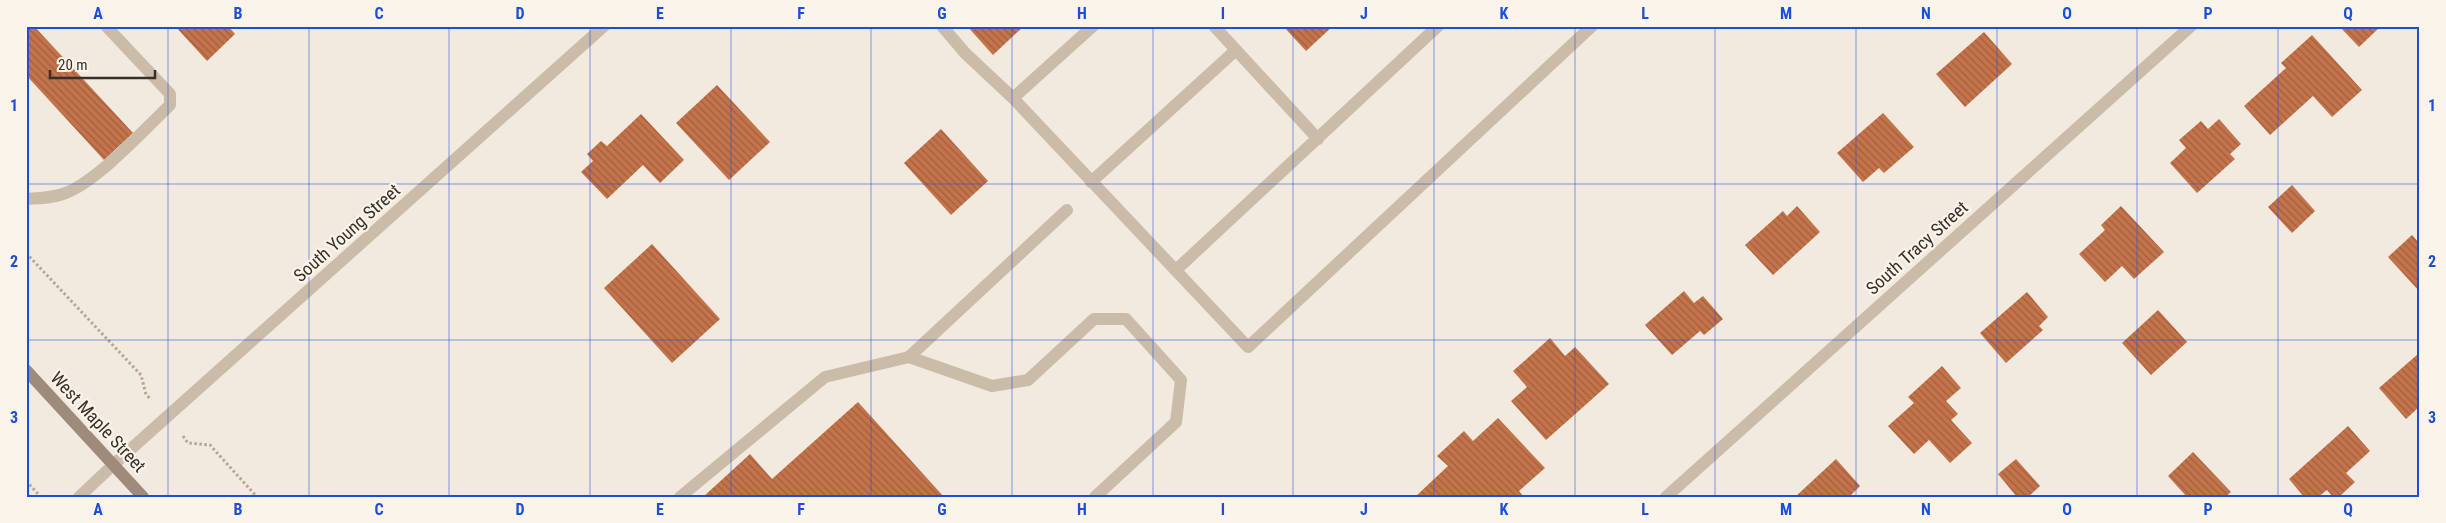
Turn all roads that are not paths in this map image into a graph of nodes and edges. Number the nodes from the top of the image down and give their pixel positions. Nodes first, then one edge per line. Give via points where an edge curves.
1 (106, 26) edge
2 (604, 26) edge
3 (942, 26) edge
4 (1093, 26) edge
5 (1214, 26) edge
6 (1438, 26) edge
7 (1592, 26) edge
8 (2191, 26) edge
9 (1236, 50) junction
10 (1013, 98) junction
11 (1318, 139) junction
12 (1092, 182) junction
13 (26, 199) edge
14 (1066, 210) dead end
15 (1176, 270) junction
16 (909, 357) junction
17 (26, 370) edge
18 (113, 464) junction
19 (79, 497) edge
20 (143, 497) edge
21 (680, 497) edge
22 (1095, 497) edge
23 (1666, 497) edge

1 - 13 street via 170,94 170,105 89,180 67,193
2 - 18 street, South Young Street
3 - 10 street via 964,53
4 - 10 street
5 - 9 street
6 - 11 street
7 - 15 street via 1248,347
8 - 23 street, South Tracy Street
9 - 11 street
9 - 12 street
10 - 12 street
11 - 15 street
12 - 15 street
14 - 16 street
16 - 21 street via 824,377
16 - 22 street via 992,386 1028,380 1094,319 1126,319 1181,380 1176,422
17 - 18 main road, West Maple Street
18 - 19 street, South Young Street
18 - 20 main road, West Maple Street

